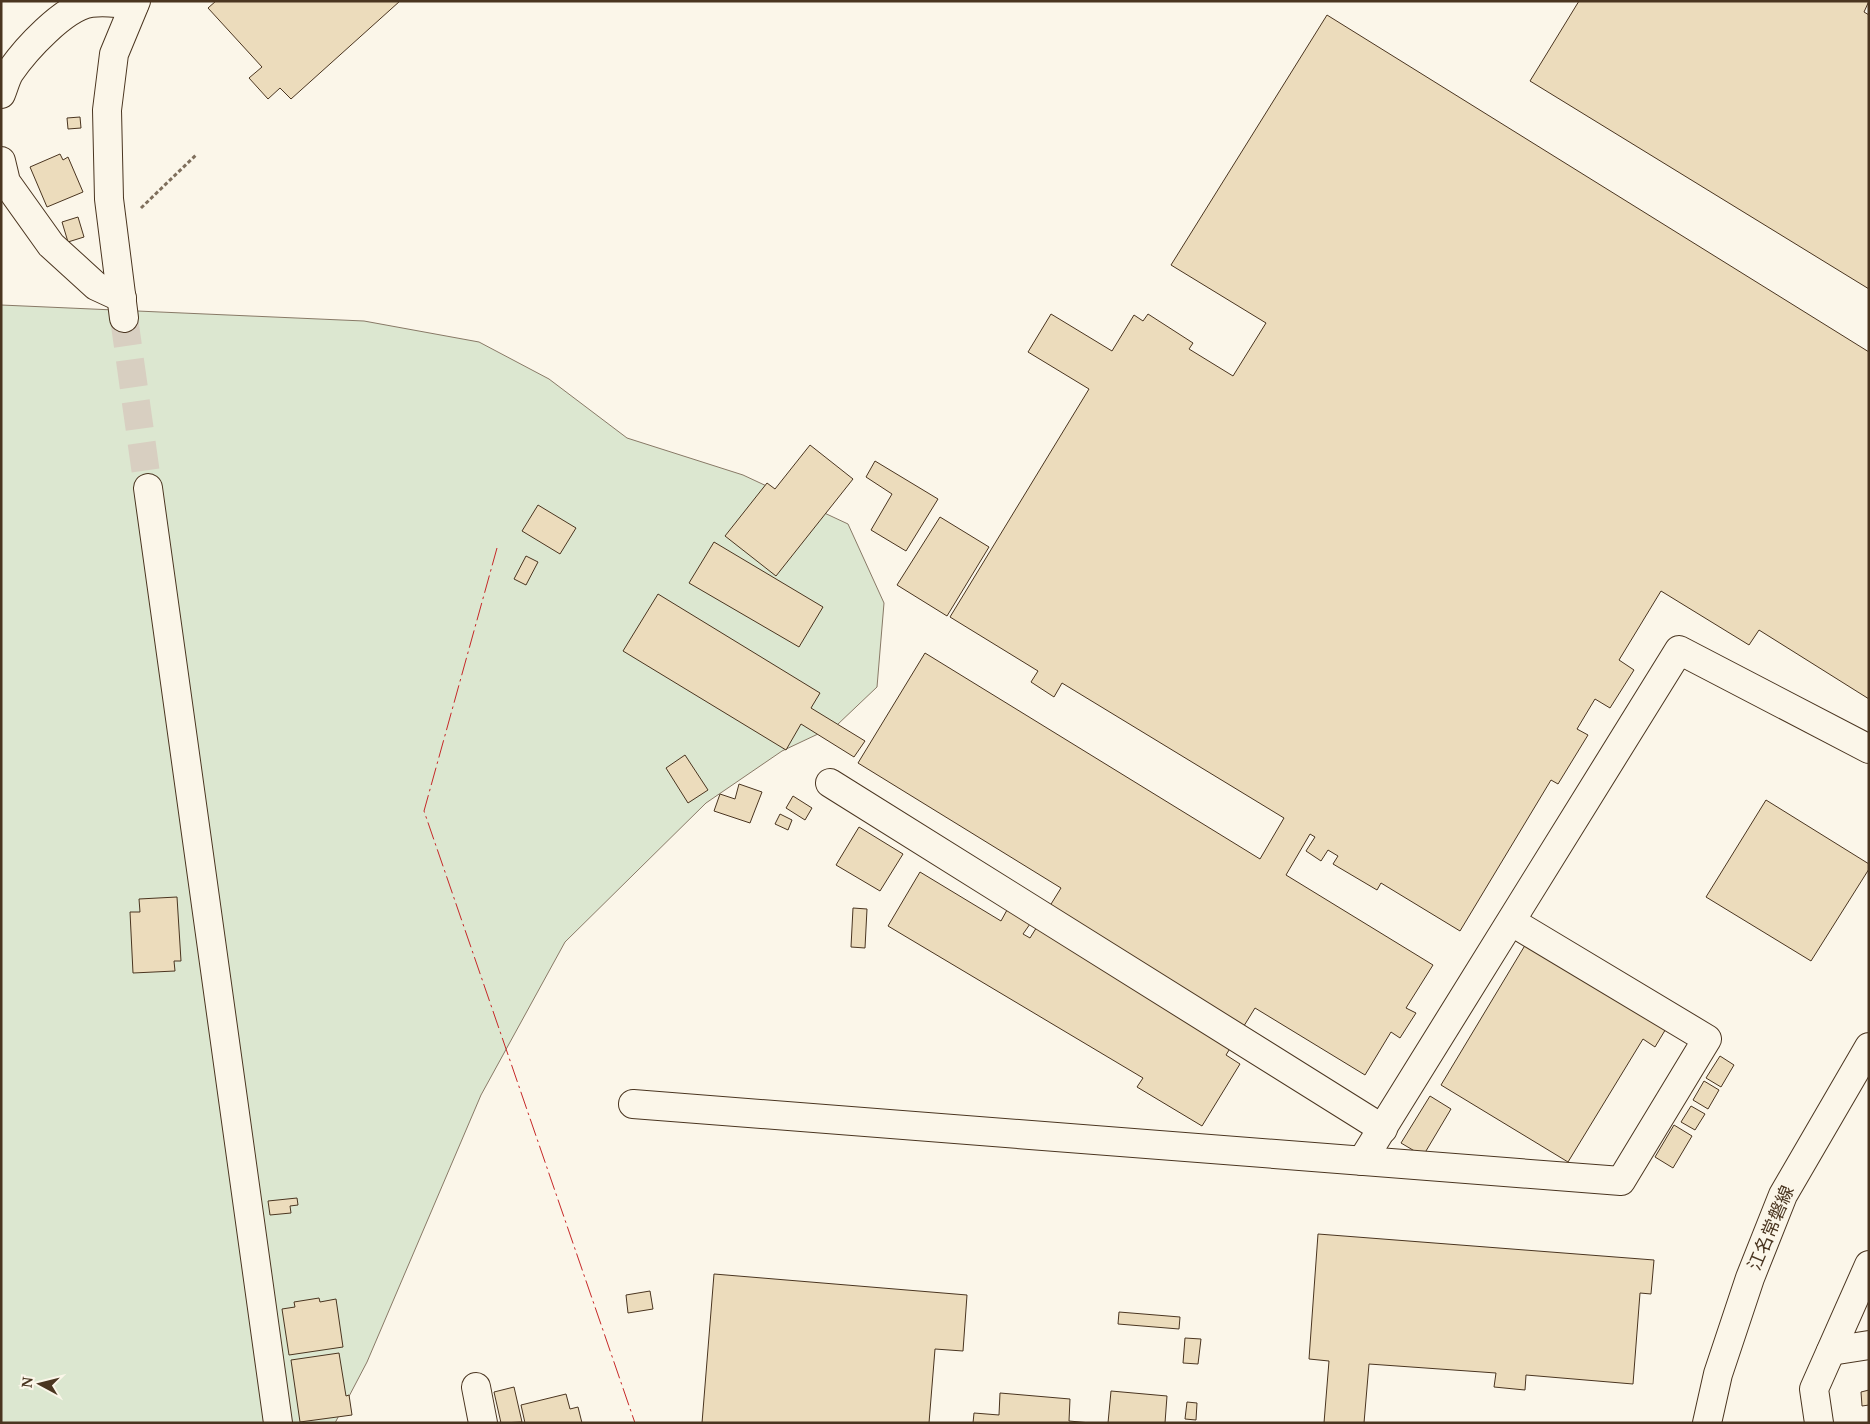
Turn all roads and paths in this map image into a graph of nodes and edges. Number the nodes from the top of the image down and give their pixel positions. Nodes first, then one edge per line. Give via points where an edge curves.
1 (135, 3) edge
2 (1, 94) edge
3 (196, 155) dead end
4 (1, 161) edge
5 (6, 193) edge
6 (113, 225) junction
7 (148, 488) tunnel mouth
8 (1869, 749) edge
9 (830, 783) dead end
10 (1512, 922) junction
11 (1869, 1047) edge
12 (633, 1104) dead end
13 (1383, 1129) junction
14 (1362, 1161) junction
15 (1869, 1265) edge
16 (1869, 1345) edge
17 (1831, 1351) junction
18 (476, 1387) dead end
19 (278, 1423) edge
20 (483, 1423) edge
21 (1707, 1423) edge
22 (1818, 1423) edge

1 - 2 street via 90,3 74,9 24,55 8,74
1 - 6 street via 114,54 107,110 109,199
3 - 6 path via 147,204
4 - 5 street
5 - 6 street via 51,245 123,308
7 - 19 street
8 - 10 street via 1679,650
9 - 13 street
10 - 13 street
10 - 14 street via 1707,1039 1621,1181
11 - 21 street, 江名常磐線 via 1783,1195 1720,1365
12 - 14 street
13 - 14 street
15 - 17 street
16 - 17 street
17 - 22 street via 1814,1390
18 - 20 street

